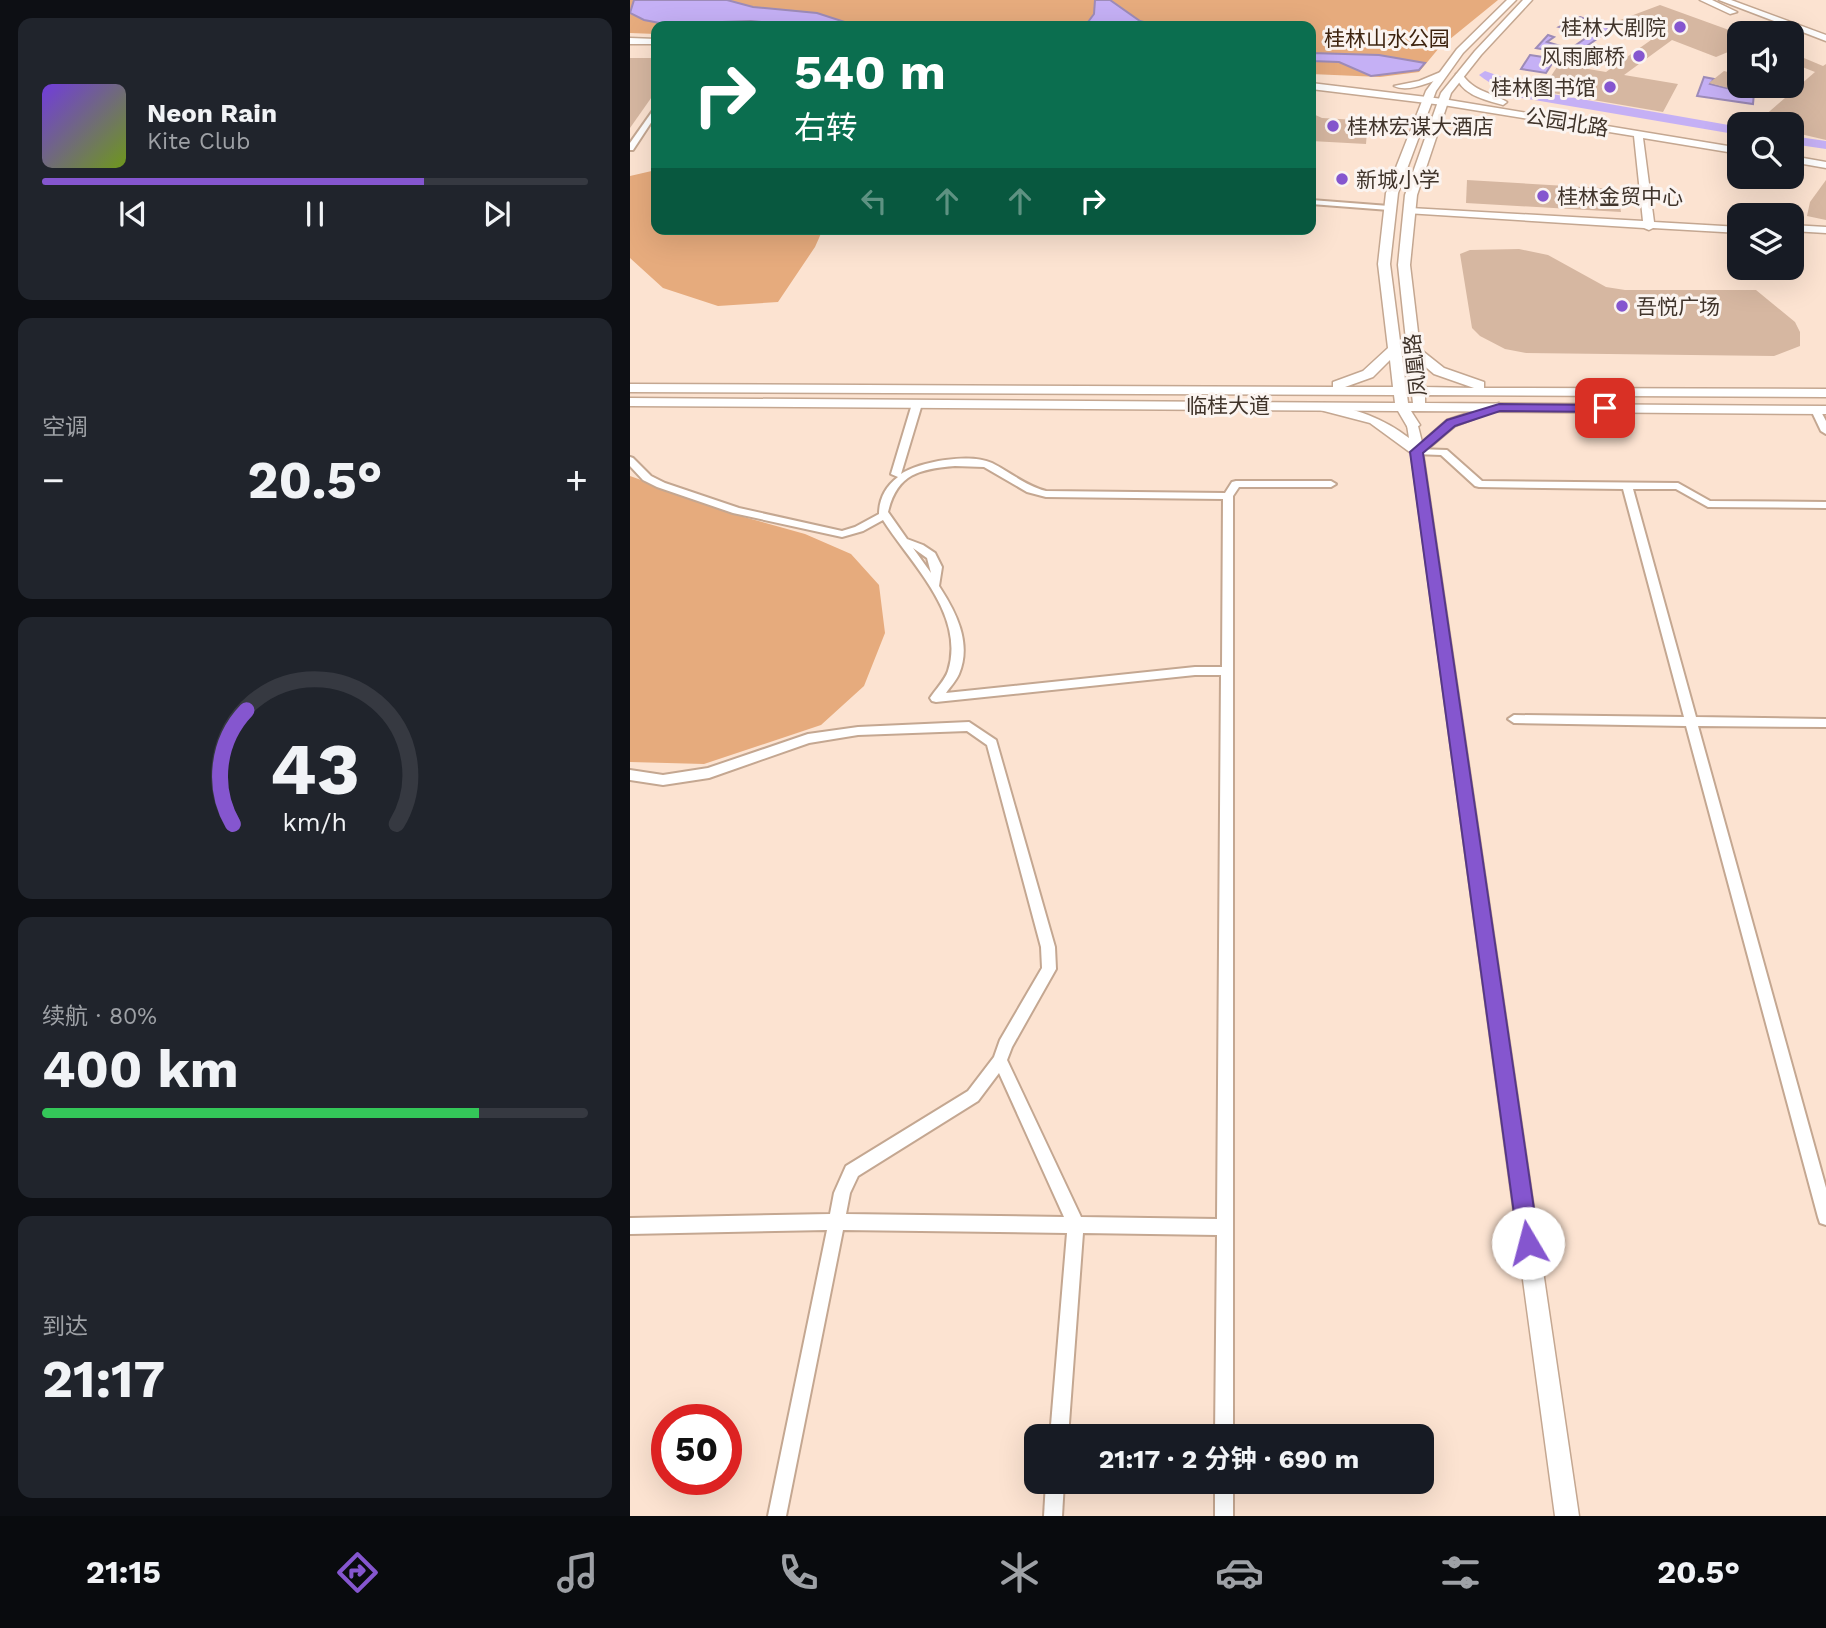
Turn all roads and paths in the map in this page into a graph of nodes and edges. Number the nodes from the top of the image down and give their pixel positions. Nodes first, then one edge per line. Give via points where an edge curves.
1 (1512, 0) edge
2 (1528, 0) edge
3 (1704, 0) edge
4 (1723, 0) edge
5 (1759, 21) edge
6 (1804, 37) edge
7 (1826, 38) edge
8 (630, 42) edge
9 (651, 42) edge
10 (1826, 44) edge
11 (1443, 74) junction
12 (1459, 76) junction
13 (1316, 78) edge
14 (1316, 86) edge
15 (1399, 91) junction
16 (1430, 95) junction
17 (1445, 97) junction
18 (1503, 102) junction
19 (1477, 107) junction
20 (651, 117) edge
21 (1420, 119) junction
22 (1436, 121) junction
23 (1640, 134) junction
24 (1727, 139) edge
25 (630, 148) edge
26 (1727, 149) edge
27 (1804, 152) edge
28 (1826, 155) edge
29 (1804, 161) edge
30 (1826, 165) edge
31 (1316, 202) edge
32 (1389, 208) junction
33 (1410, 210) junction
34 (1652, 225) junction
35 (1727, 228) edge
36 (1804, 230) edge
37 (1826, 231) edge
38 (1395, 348) junction
39 (1413, 349) junction
40 (630, 388) edge
41 (1322, 390) junction
42 (1401, 390) junction
43 (1418, 390) junction
44 (1499, 391) junction
45 (1826, 393) edge
46 (630, 402) edge
47 (917, 404) junction
48 (1319, 406) junction
49 (1402, 407) junction
50 (1419, 407) junction
51 (1499, 407) junction
52 (1821, 410) edge
53 (1413, 425) junction
54 (1826, 431) edge
55 (1416, 452) junction
56 (630, 460) edge
57 (896, 474) dead end
58 (1331, 484) dead end
59 (1627, 485) junction
60 (1228, 496) junction
61 (1826, 505) edge
62 (884, 515) junction
63 (904, 542) junction
64 (935, 584) junction
65 (1227, 671) junction
66 (1514, 719) dead end
67 (1691, 721) junction
68 (1826, 723) edge
69 (630, 775) edge
70 (1000, 1060) junction
71 (1826, 1217) edge
72 (836, 1222) junction
73 (1076, 1225) junction
74 (630, 1226) edge
75 (1225, 1227) junction
76 (1060, 1424) edge
77 (1224, 1424) edge
78 (1054, 1494) edge
79 (1224, 1494) edge
80 (777, 1516) edge
81 (1053, 1516) edge
82 (1224, 1516) edge
83 (1567, 1516) edge

1 - 11 main road, 凤凰路
2 - 12 main road, 凤凰路
3 - 5 main road
4 - 7 main road
6 - 10 main road
8 - 9 main road
11 - 15 main road
11 - 16 main road, 凤凰路
12 - 17 main road, 凤凰路
12 - 18 main road via 1467,89
13 - 15 main road, 公园北路
14 - 15 main road, 公园北路
15 - 16 main road, 公园北路
15 - 21 main road
16 - 17 main road, 公园北路
16 - 21 main road, 凤凰路
17 - 18 main road, 公园北路
17 - 19 main road, 公园北路
17 - 22 main road, 凤凰路
18 - 24 main road, 公园北路
19 - 22 main road via 1451,110
19 - 23 main road, 公园北路
20 - 25 street
21 - 32 main road, 凤凰路
22 - 33 main road, 凤凰路
23 - 26 main road, 公园北路
23 - 34 main road
27 - 28 main road
29 - 30 main road
31 - 32 street
32 - 38 main road, 凤凰路 via 1384,264
33 - 34 main road
33 - 39 main road, 凤凰路 via 1404,265
34 - 35 main road
36 - 37 main road
38 - 41 main road via 1368,374
38 - 42 main road, 凤凰路
39 - 43 main road, 凤凰路
39 - 44 main road via 1439,371
40 - 41 main road, 临桂大道
41 - 42 main road, 临桂大道
42 - 43 main road, 临桂大道
42 - 49 main road, 凤凰路
43 - 44 main road, 临桂大道
43 - 50 main road, 凤凰路
44 - 45 main road, 临桂大道
46 - 47 main road, 临桂大道
47 - 48 main road, 临桂大道
47 - 57 street
48 - 49 main road, 临桂大道
48 - 55 main road via 1369,417
49 - 50 main road, 临桂大道
49 - 53 main road, 凤凰路
50 - 51 main road, 临桂大道
50 - 53 main road, 凤凰路
51 - 52 main road, 临桂大道
51 - 55 main road via 1451,423
52 - 54 street
53 - 55 main road
55 - 59 street via 1444,452 1479,484
55 - 83 main road
56 - 62 street via 661,485 773,520 842,534
58 - 60 street via 1236,484
59 - 61 street via 1678,486 1708,504
59 - 67 street
60 - 62 street via 1046,494 986,464 955,462 906,475 889,491
60 - 65 street
62 - 63 street
63 - 64 street
63 - 64 street via 922,546 931,554 937,563
64 - 65 street via 959,644 950,682 936,698
65 - 75 street
66 - 67 street
67 - 68 street
67 - 71 street
69 - 70 street via 663,780 709,773 808,739 858,731 969,726 992,743 1048,947 1049,970 1004,1045
70 - 72 street via 973,1096 852,1171
70 - 73 street
72 - 73 street
72 - 74 street
72 - 80 street
73 - 75 street
73 - 76 street
75 - 77 street
78 - 81 street
79 - 82 street

